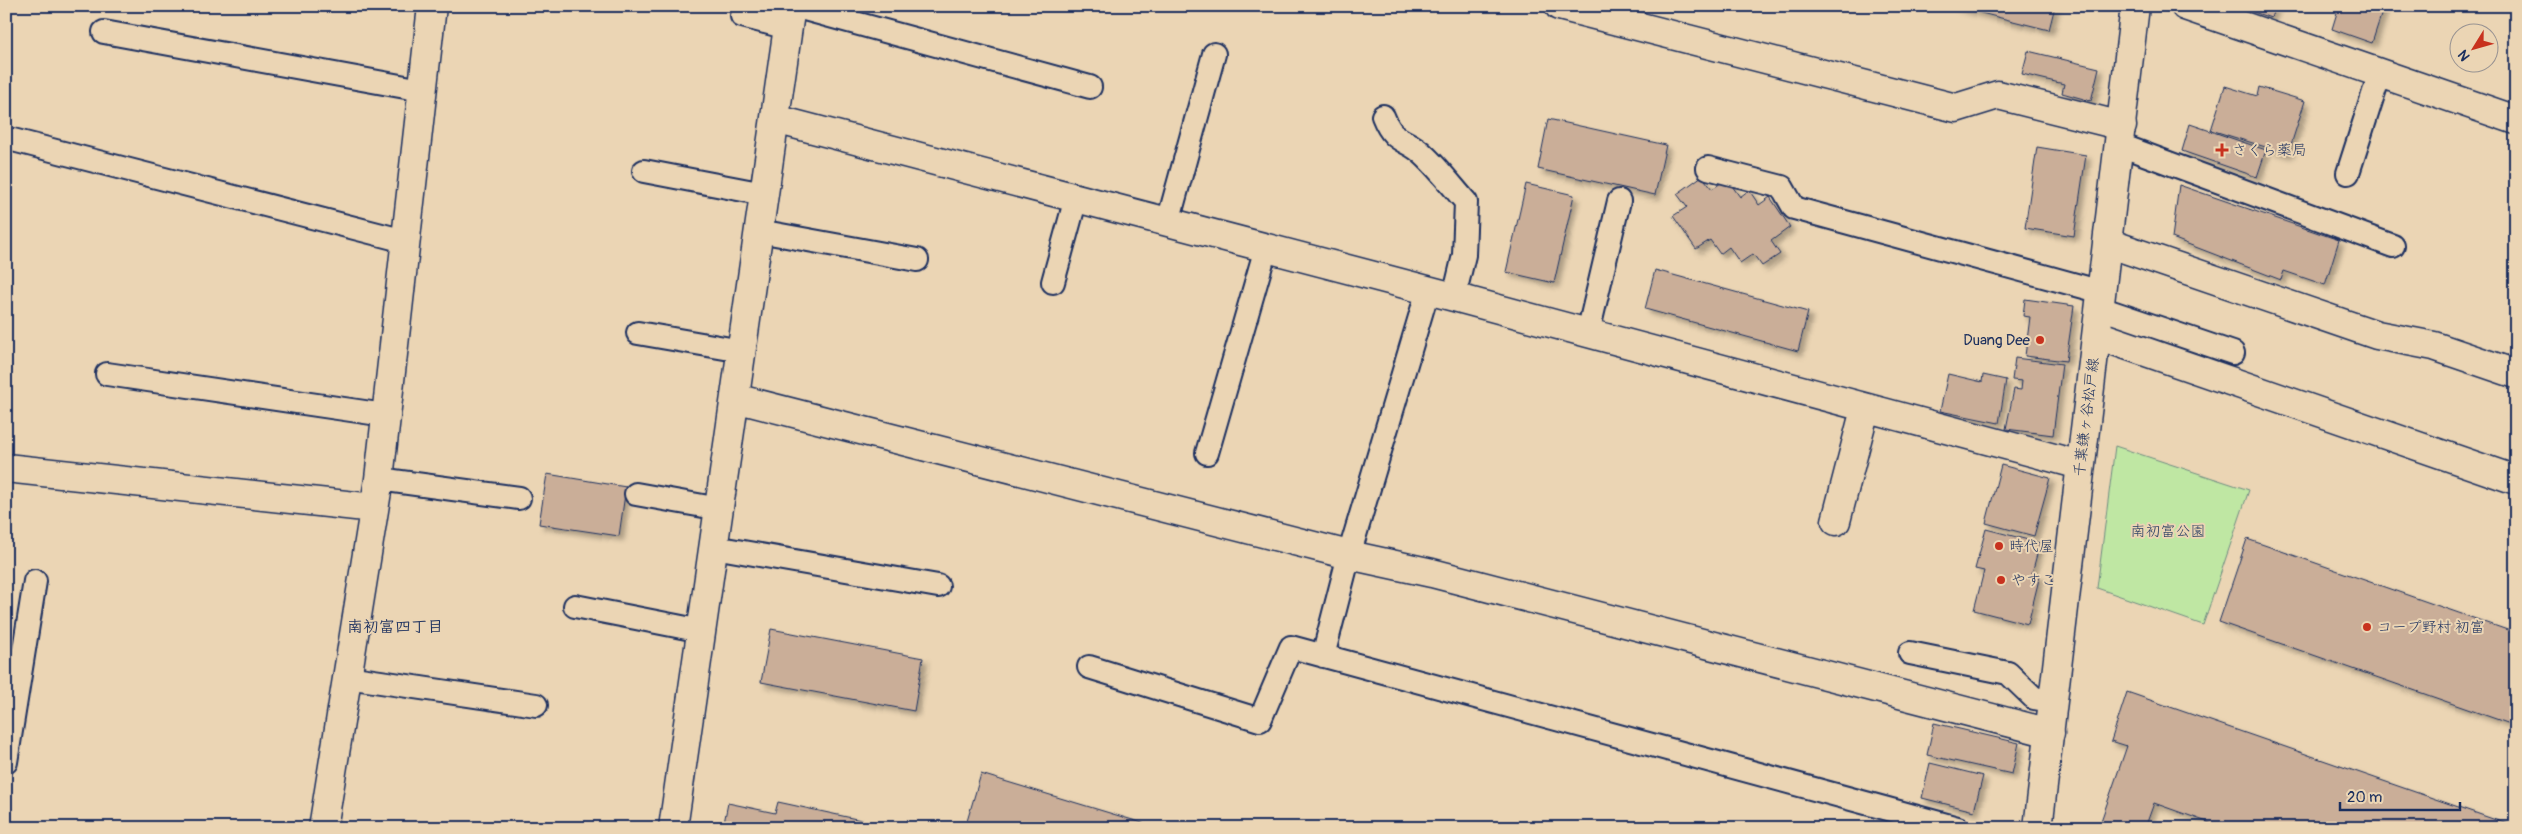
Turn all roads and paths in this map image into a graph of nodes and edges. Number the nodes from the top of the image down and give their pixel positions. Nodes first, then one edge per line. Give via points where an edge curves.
1 (432, 6) edge
2 (1559, 6) edge
3 (2135, 6) edge
4 (2185, 6) edge
5 (791, 14) edge
6 (742, 16) dead end
7 (104, 32) dead end
8 (1214, 54) dead end
9 (2380, 73) junction
10 (1090, 87) dead end
11 (422, 90) junction
12 (1383, 116) dead end
13 (774, 119) junction
14 (2516, 120) edge
15 (2121, 136) junction
16 (13, 140) dead end
17 (1708, 168) dead end
18 (644, 171) dead end
19 (2348, 172) dead end
20 (764, 194) junction
21 (1076, 198) junction
22 (1619, 200) dead end
23 (1168, 222) junction
24 (759, 231) junction
25 (405, 242) junction
26 (2108, 244) junction
27 (2393, 246) dead end
28 (1266, 248) junction
29 (917, 260) dead end
30 (1053, 282) dead end
31 (1428, 290) junction
32 (1454, 297) junction
33 (2101, 300) junction
34 (638, 333) dead end
35 (1588, 334) junction
36 (2097, 335) junction
37 (742, 351) junction
38 (2233, 353) dead end
39 (107, 374) dead end
40 (2516, 374) edge
41 (735, 398) junction
42 (1865, 408) junction
43 (385, 415) junction
44 (1207, 454) dead end
45 (2080, 465) junction
46 (6, 468) edge
47 (379, 478) junction
48 (2516, 480) edge
49 (636, 494) dead end
50 (519, 498) dead end
51 (374, 508) junction
52 (720, 509) junction
53 (1836, 521) dead end
54 (714, 547) junction
55 (1349, 555) junction
56 (35, 581) dead end
57 (938, 586) dead end
58 (574, 606) dead end
59 (702, 631) junction
60 (1910, 653) dead end
61 (1323, 656) junction
62 (1089, 667) dead end
63 (13, 671) edge
64 (347, 677) junction
65 (2054, 701) junction
66 (536, 705) dead end
67 (2050, 733) junction
68 (6, 762) edge
69 (1952, 827) edge
70 (324, 828) edge
71 (673, 828) edge
72 (2038, 828) edge

1 - 11 street
2 - 15 street via 1956,108 1998,95
3 - 15 street, 千葉鎌ヶ谷松戸線
4 - 9 street
5 - 6 lane
5 - 10 lane
5 - 13 street
7 - 11 lane
8 - 23 lane
9 - 14 street
9 - 19 lane
11 - 25 street
12 - 32 lane via 1389,131 1423,153 1466,202 1464,254
13 - 20 street
13 - 21 street
15 - 26 street, 千葉鎌ヶ谷松戸線
15 - 27 lane
16 - 25 lane
17 - 33 lane via 1782,187 1794,208
18 - 20 lane
20 - 24 street
21 - 23 street
21 - 30 lane
22 - 35 lane
23 - 28 street
24 - 29 lane
24 - 37 street
25 - 43 street
26 - 33 street, 千葉鎌ヶ谷松戸線
26 - 40 street via 2377,335 2434,346
28 - 31 street
28 - 44 lane
31 - 32 street
31 - 55 lane
32 - 35 street
33 - 36 street, 千葉鎌ヶ谷松戸線
33 - 38 lane
34 - 37 lane
35 - 42 street
36 - 45 street, 千葉鎌ヶ谷松戸線
36 - 48 street
37 - 41 street
39 - 43 lane
41 - 52 street
41 - 55 street
42 - 45 street
42 - 53 street
43 - 47 street
45 - 65 street, 千葉鎌ヶ谷松戸線
46 - 51 street
47 - 50 lane
47 - 51 street
49 - 52 lane
51 - 64 street
52 - 54 street
54 - 57 lane
54 - 59 street
55 - 61 lane
55 - 67 street via 1442,576
56 - 63 lane
58 - 59 lane
59 - 71 street
60 - 65 lane via 2008,673 2034,698
61 - 62 lane via 1291,647 1260,720
61 - 69 lane
63 - 68 lane
64 - 66 lane
64 - 70 street
65 - 67 street, 千葉鎌ヶ谷松戸線
67 - 72 street, 千葉鎌ヶ谷松戸線

